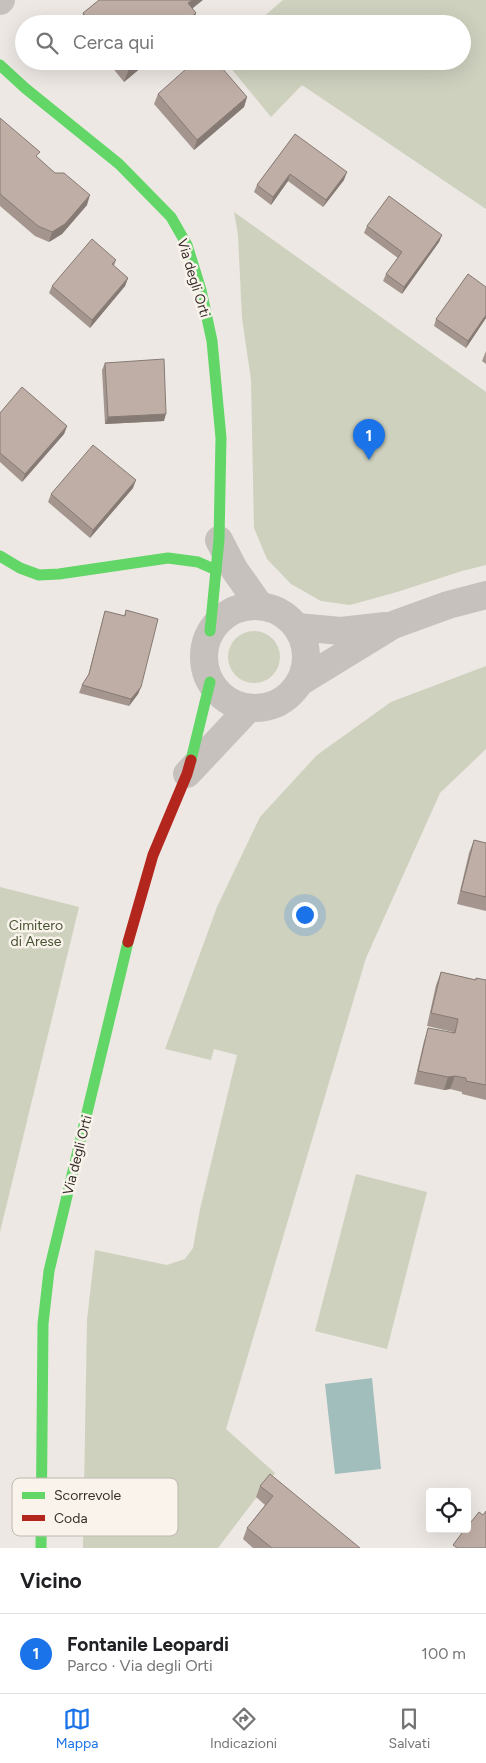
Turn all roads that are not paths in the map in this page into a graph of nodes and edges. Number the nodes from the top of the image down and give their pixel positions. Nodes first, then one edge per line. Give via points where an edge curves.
1 (0, 65) edge
2 (219, 540) junction
3 (0, 556) edge
4 (216, 570) junction
5 (486, 595) edge
6 (260, 606) junction
7 (393, 625) junction
8 (296, 627) junction
9 (210, 631) junction
10 (210, 682) junction
11 (300, 682) junction
12 (249, 708) junction
13 (187, 774) junction
14 (42, 1478) edge

1 - 2 street, Via degli Orti via 148,191 171,217 187,245 212,341 221,438
2 - 4 street, Via degli Orti
2 - 6 street, Via degli Orti via 234,569
3 - 4 street via 38,575 168,558 198,562
4 - 9 street, Via degli Orti
5 - 7 street
6 - 8 street via 287,617
6 - 9 street via 229,614
7 - 8 street via 341,631
7 - 11 street
8 - 11 street via 306,654
9 - 10 street via 204,652
10 - 12 street via 220,694
10 - 13 street, Via degli Orti
11 - 12 street via 279,702
12 - 13 street, Via degli Orti
13 - 14 street, Via degli Orti via 153,855 125,953 49,1272 43,1324

